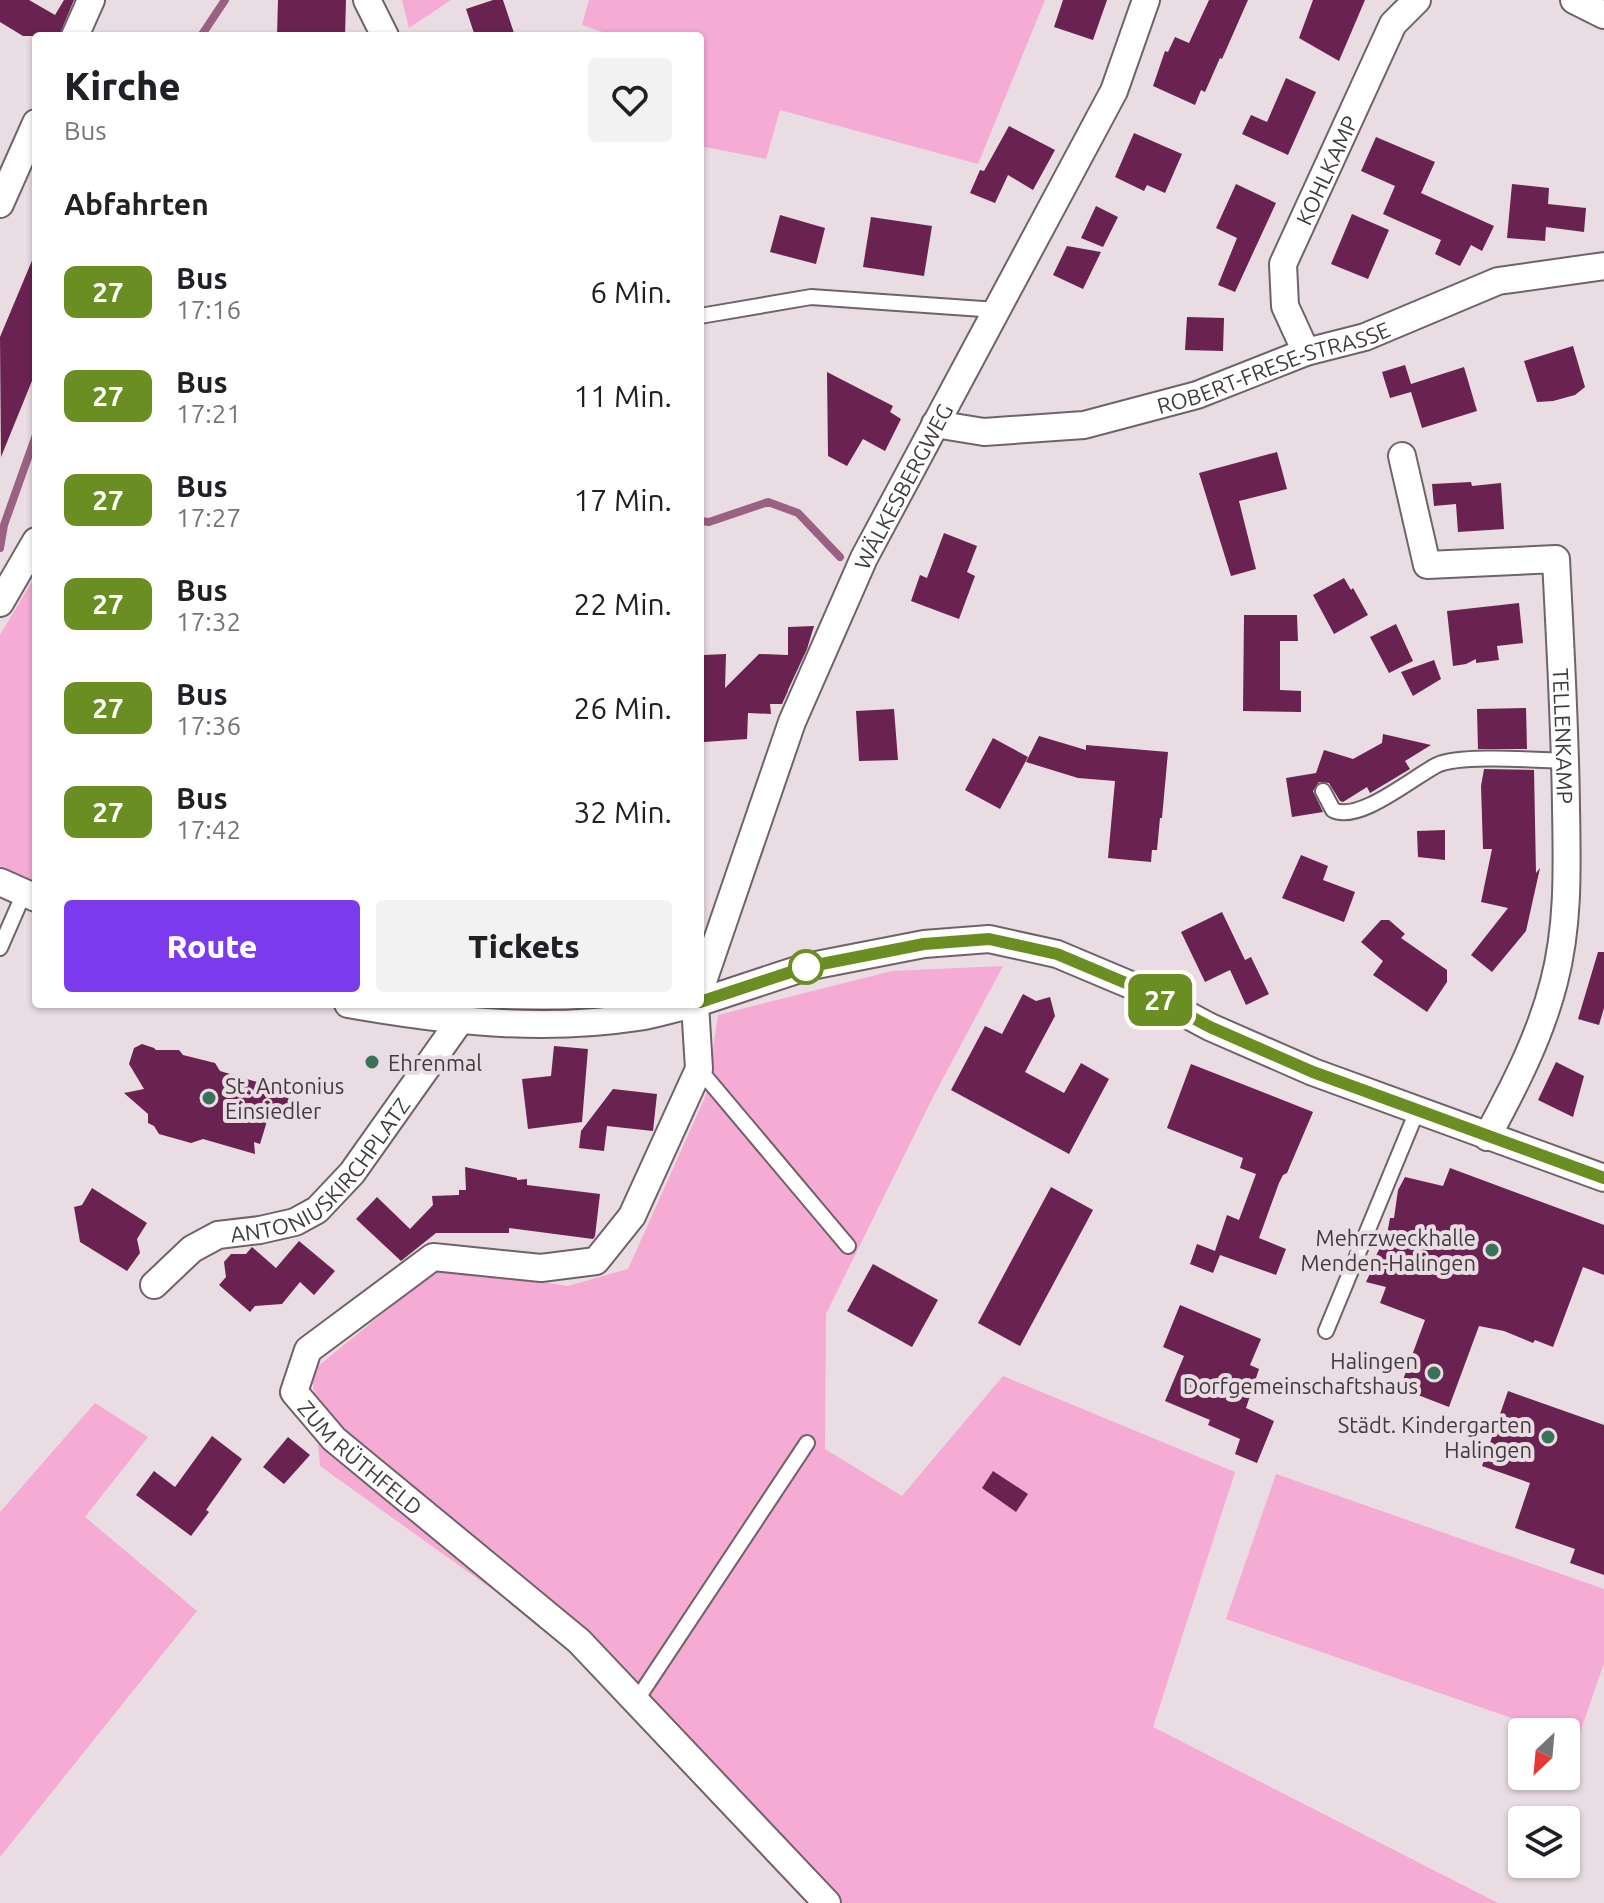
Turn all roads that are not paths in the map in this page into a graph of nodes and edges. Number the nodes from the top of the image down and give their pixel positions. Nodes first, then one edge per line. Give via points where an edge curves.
1 (91, 0) edge
2 (367, 0) edge
3 (1146, 0) edge
4 (1417, 0) edge
5 (1574, 0) edge
6 (1604, 15) edge
7 (77, 32) edge
8 (383, 32) edge
9 (32, 132) edge
10 (0, 204) edge
11 (1604, 266) edge
12 (997, 310) junction
13 (704, 315) edge
14 (1306, 352) junction
15 (935, 424) junction
16 (1402, 456) dead end
17 (32, 548) edge
18 (0, 603) edge
19 (1566, 761) junction
20 (1323, 791) dead end
21 (20, 891) edge
22 (0, 948) edge
23 (704, 978) edge
24 (704, 1000) edge
25 (373, 1008) edge
26 (676, 1008) edge
27 (696, 1008) edge
28 (459, 1022) junction
29 (699, 1069) junction
30 (1417, 1111) junction
31 (1487, 1137) junction
32 (1604, 1178) edge
33 (848, 1246) dead end
34 (154, 1285) dead end
35 (1326, 1331) dead end
36 (807, 1443) dead end
37 (636, 1701) junction
38 (827, 1903) edge

1 - 7 street
2 - 8 street
3 - 12 street, WÄLKESBERGWEG via 1114,91
4 - 14 street, KOHLKAMP via 1393,24 1283,264 1285,306
5 - 6 street
9 - 10 street
11 - 14 street, ROBERT-FRESE-STRASSE via 1498,281 1365,337
12 - 13 lane via 811,297
12 - 15 street, WÄLKESBERGWEG
14 - 15 street, ROBERT-FRESE-STRASSE via 1197,395 1084,425 984,432
15 - 23 street, WÄLKESBERGWEG via 864,558 792,722
16 - 19 street, TELLENKAMP via 1427,565 1556,559
17 - 18 street
19 - 20 lane via 1439,764 1346,814 1333,810
19 - 31 street, TELLENKAMP via 1568,899 1555,979 1543,1021
21 - 22 lane
24 - 30 street via 806,967 924,944 989,939 1057,954 1274,1055
25 - 28 street
26 - 28 street via 597,1022
27 - 29 street, ZUM RÜTHFELD
28 - 34 street, ANTONIUSKIRCHPLATZ via 352,1173 317,1210 283,1225 218,1235 192,1249
29 - 33 lane
29 - 37 street, ZUM RÜTHFELD via 632,1216 596,1261 541,1268 433,1257 308,1350 294,1392 334,1439 579,1641
30 - 31 street
30 - 35 lane
31 - 32 street
36 - 37 lane
37 - 38 street, ZUM RÜTHFELD

